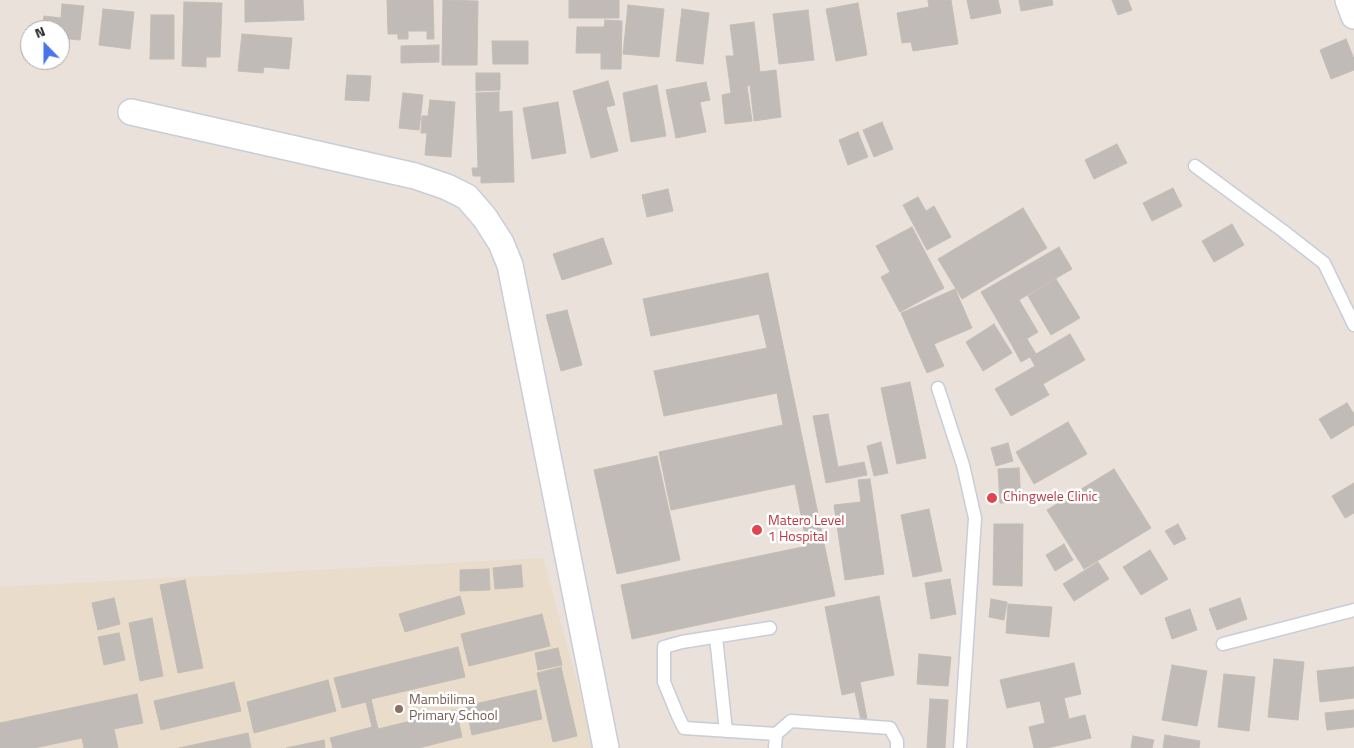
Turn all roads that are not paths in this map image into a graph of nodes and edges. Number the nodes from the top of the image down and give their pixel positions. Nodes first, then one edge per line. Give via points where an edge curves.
1 (1348, 0) edge
2 (1354, 16) edge
3 (131, 112) dead end
4 (1195, 166) dead end
5 (1354, 325) edge
6 (938, 388) dead end
7 (1354, 610) edge
8 (770, 628) dead end
9 (716, 637) junction
10 (1223, 644) dead end
11 (726, 731) junction
12 (776, 734) junction
13 (606, 748) edge
14 (775, 748) edge
15 (897, 748) edge
16 (960, 748) edge

1 - 2 street
3 - 13 street via 415,176 467,197 485,218 510,265
4 - 5 lane via 1324,263
6 - 16 lane via 963,465 975,518
7 - 10 lane
8 - 9 lane
9 - 11 lane
9 - 11 lane via 664,647 664,682 684,728
11 - 12 lane
12 - 14 lane
12 - 15 lane via 791,721 890,728

